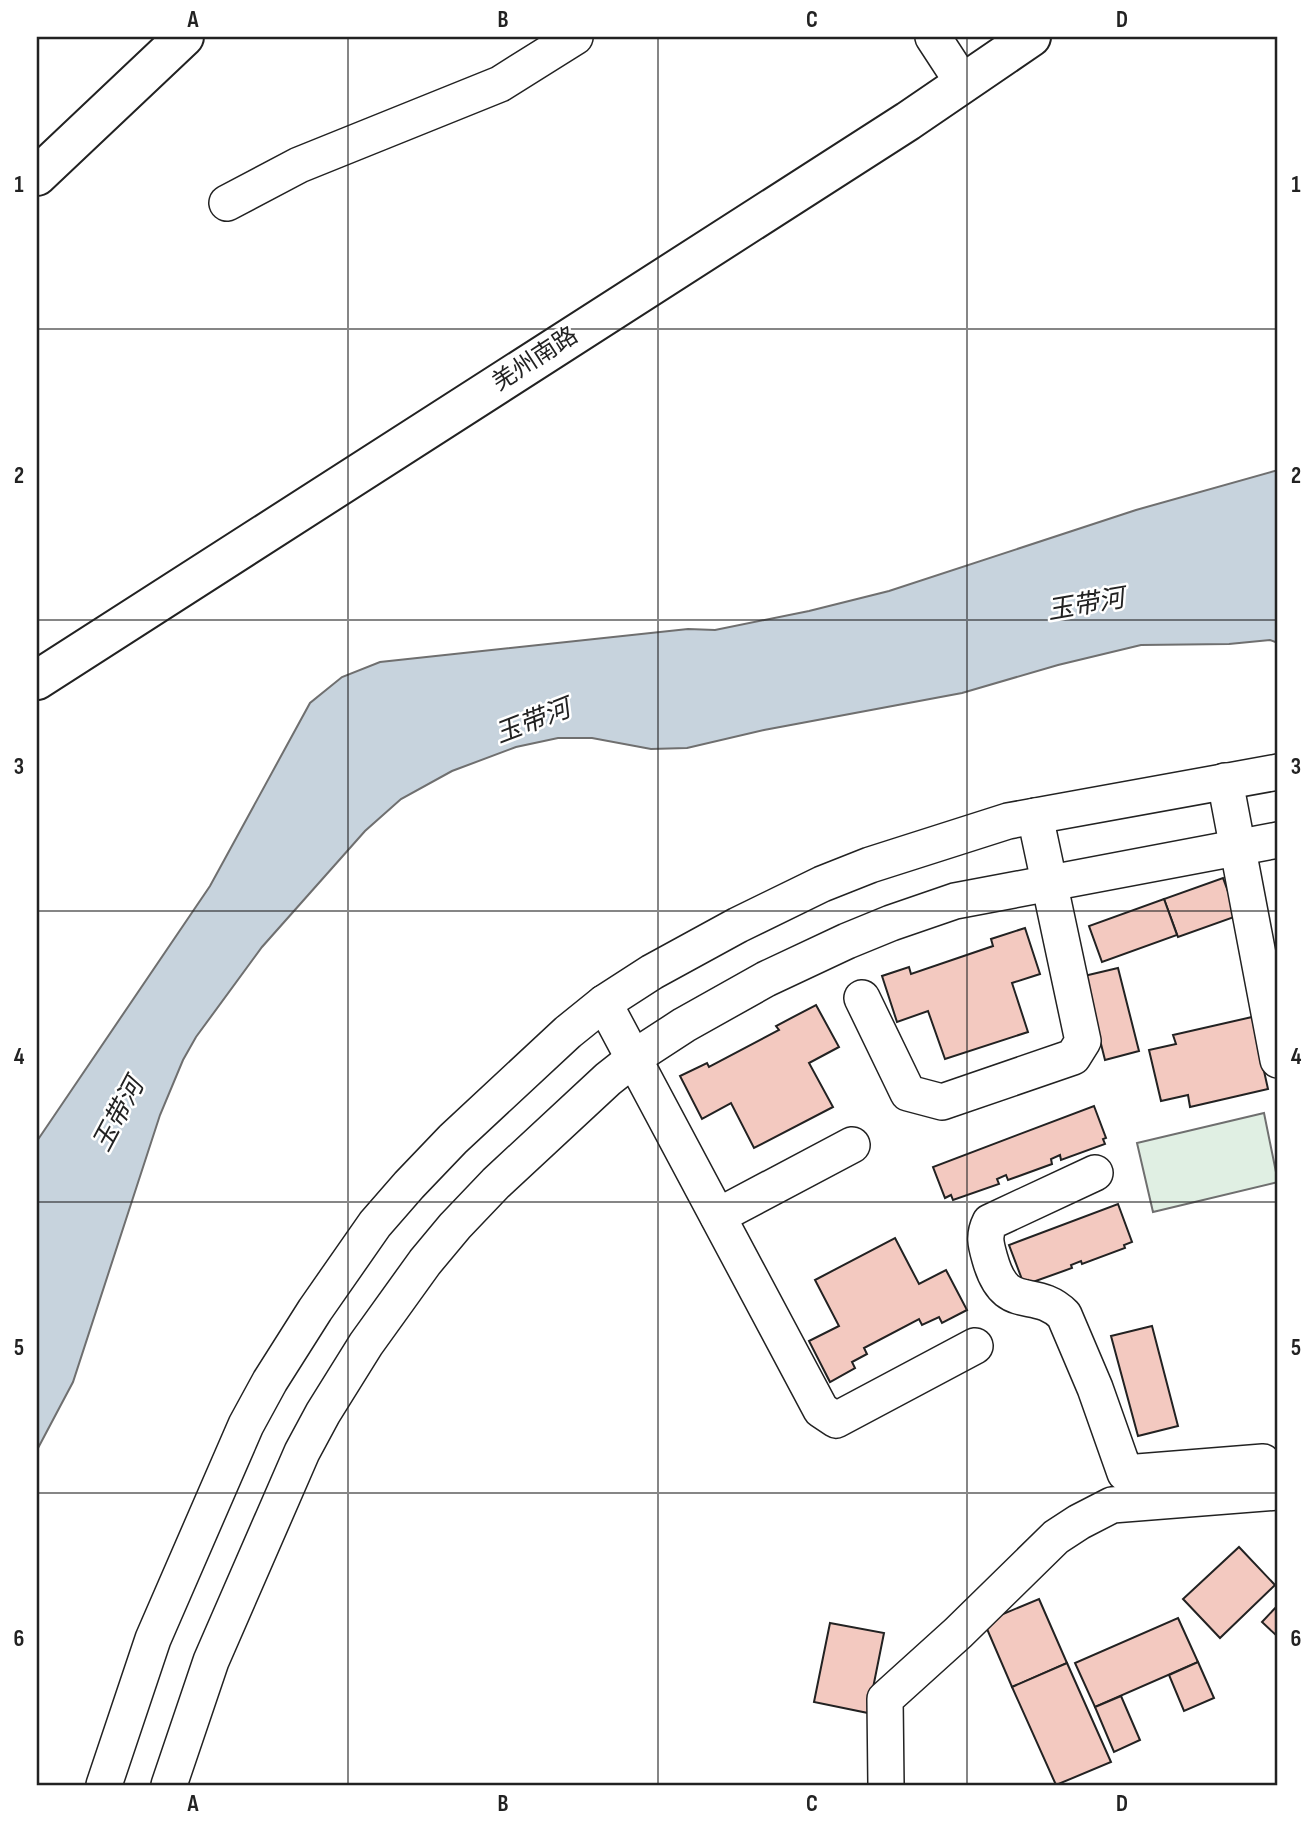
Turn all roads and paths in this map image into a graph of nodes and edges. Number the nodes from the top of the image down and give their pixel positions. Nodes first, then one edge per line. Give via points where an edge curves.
1 (184, 37) edge
2 (575, 37) edge
3 (933, 37) edge
4 (1031, 37) edge
5 (963, 83) junction
6 (37, 176) edge
7 (227, 203) dead end
8 (37, 680) edge
9 (1278, 772) edge
10 (1224, 781) junction
11 (1035, 816) junction
12 (1278, 840) edge
13 (1238, 848) junction
14 (1049, 885) junction
15 (862, 998) dead end
16 (604, 1003) junction
17 (634, 1059) junction
18 (1278, 1060) edge
19 (852, 1145) dead end
20 (1095, 1173) dead end
21 (718, 1216) junction
22 (975, 1346) dead end
23 (1278, 1477) edge
24 (1278, 1492) edge
25 (104, 1785) edge
26 (169, 1785) edge
27 (886, 1785) edge

1 - 6 main road
2 - 7 street via 500,85 299,165
3 - 5 street
4 - 5 main road, 羌州南路
5 - 8 main road, 羌州南路
9 - 10 street
10 - 11 street
10 - 13 street
11 - 14 street
11 - 16 street via 936,842 822,884 738,925
12 - 13 street
13 - 14 street
13 - 18 street
14 - 15 street via 1083,1041 1073,1057 942,1102 908,1093
14 - 17 street via 955,901 847,941 766,979
16 - 17 street
16 - 25 street via 501,1093 418,1175 375,1224 315,1310 246,1425 153,1639
17 - 21 street
17 - 26 street via 543,1138 455,1226 366,1344 302,1452 211,1661
19 - 21 street
20 - 23 street via 990,1222 985,1242 996,1279 1010,1293 1057,1308 1064,1315 1125,1473 1263,1462
21 - 22 street via 821,1410 836,1420
24 - 27 street via 1112,1505 1056,1537 885,1699

